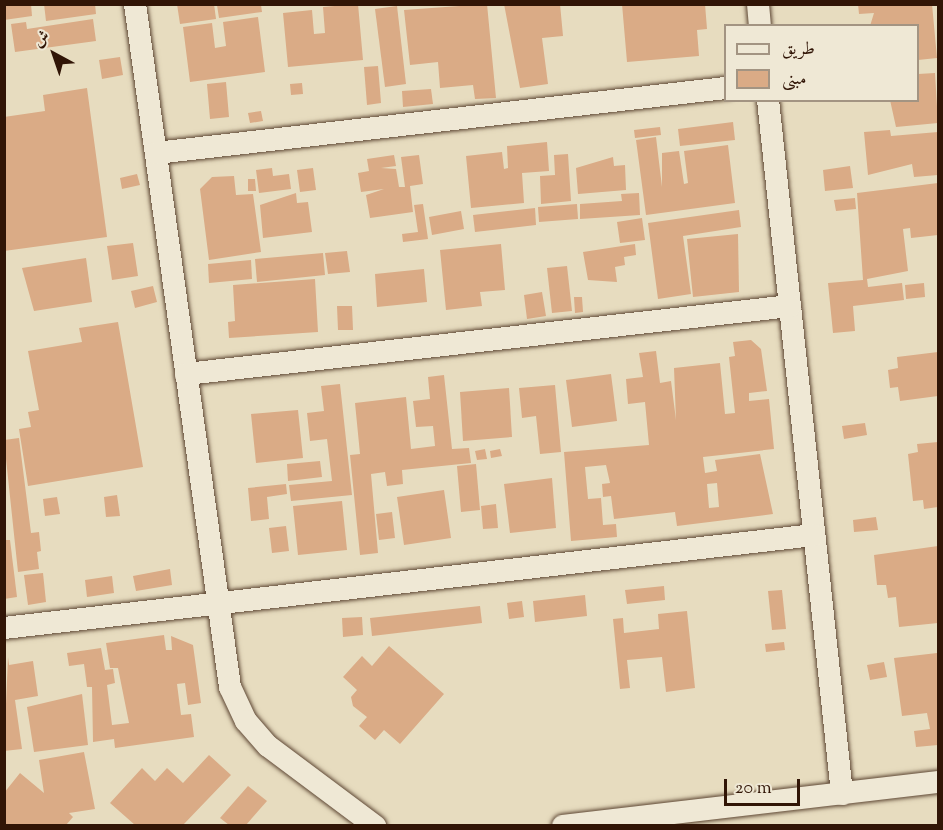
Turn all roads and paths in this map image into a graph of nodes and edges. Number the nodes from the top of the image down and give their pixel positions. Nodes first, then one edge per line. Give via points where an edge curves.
1 (135, 4) edge
2 (758, 4) edge
3 (760, 24) edge
4 (724, 88) edge
5 (768, 102) edge
6 (156, 153) junction
7 (790, 306) junction
8 (186, 374) junction
9 (814, 535) junction
10 (214, 600) junction
11 (4, 628) edge
12 (939, 782) edge
13 (311, 788) junction
14 (842, 794) junction
15 (618, 822) edge
16 (346, 825) edge
17 (375, 825) edge
18 (563, 825) edge

1 - 6 street
2 - 3 street
4 - 6 street
5 - 7 street
6 - 8 street
7 - 8 street
7 - 9 street
8 - 10 street
9 - 10 street
9 - 14 street
10 - 11 street
10 - 13 street via 223,660 222,689 233,725 257,753
12 - 14 street
13 - 16 street
13 - 17 street
14 - 15 street
15 - 18 street

